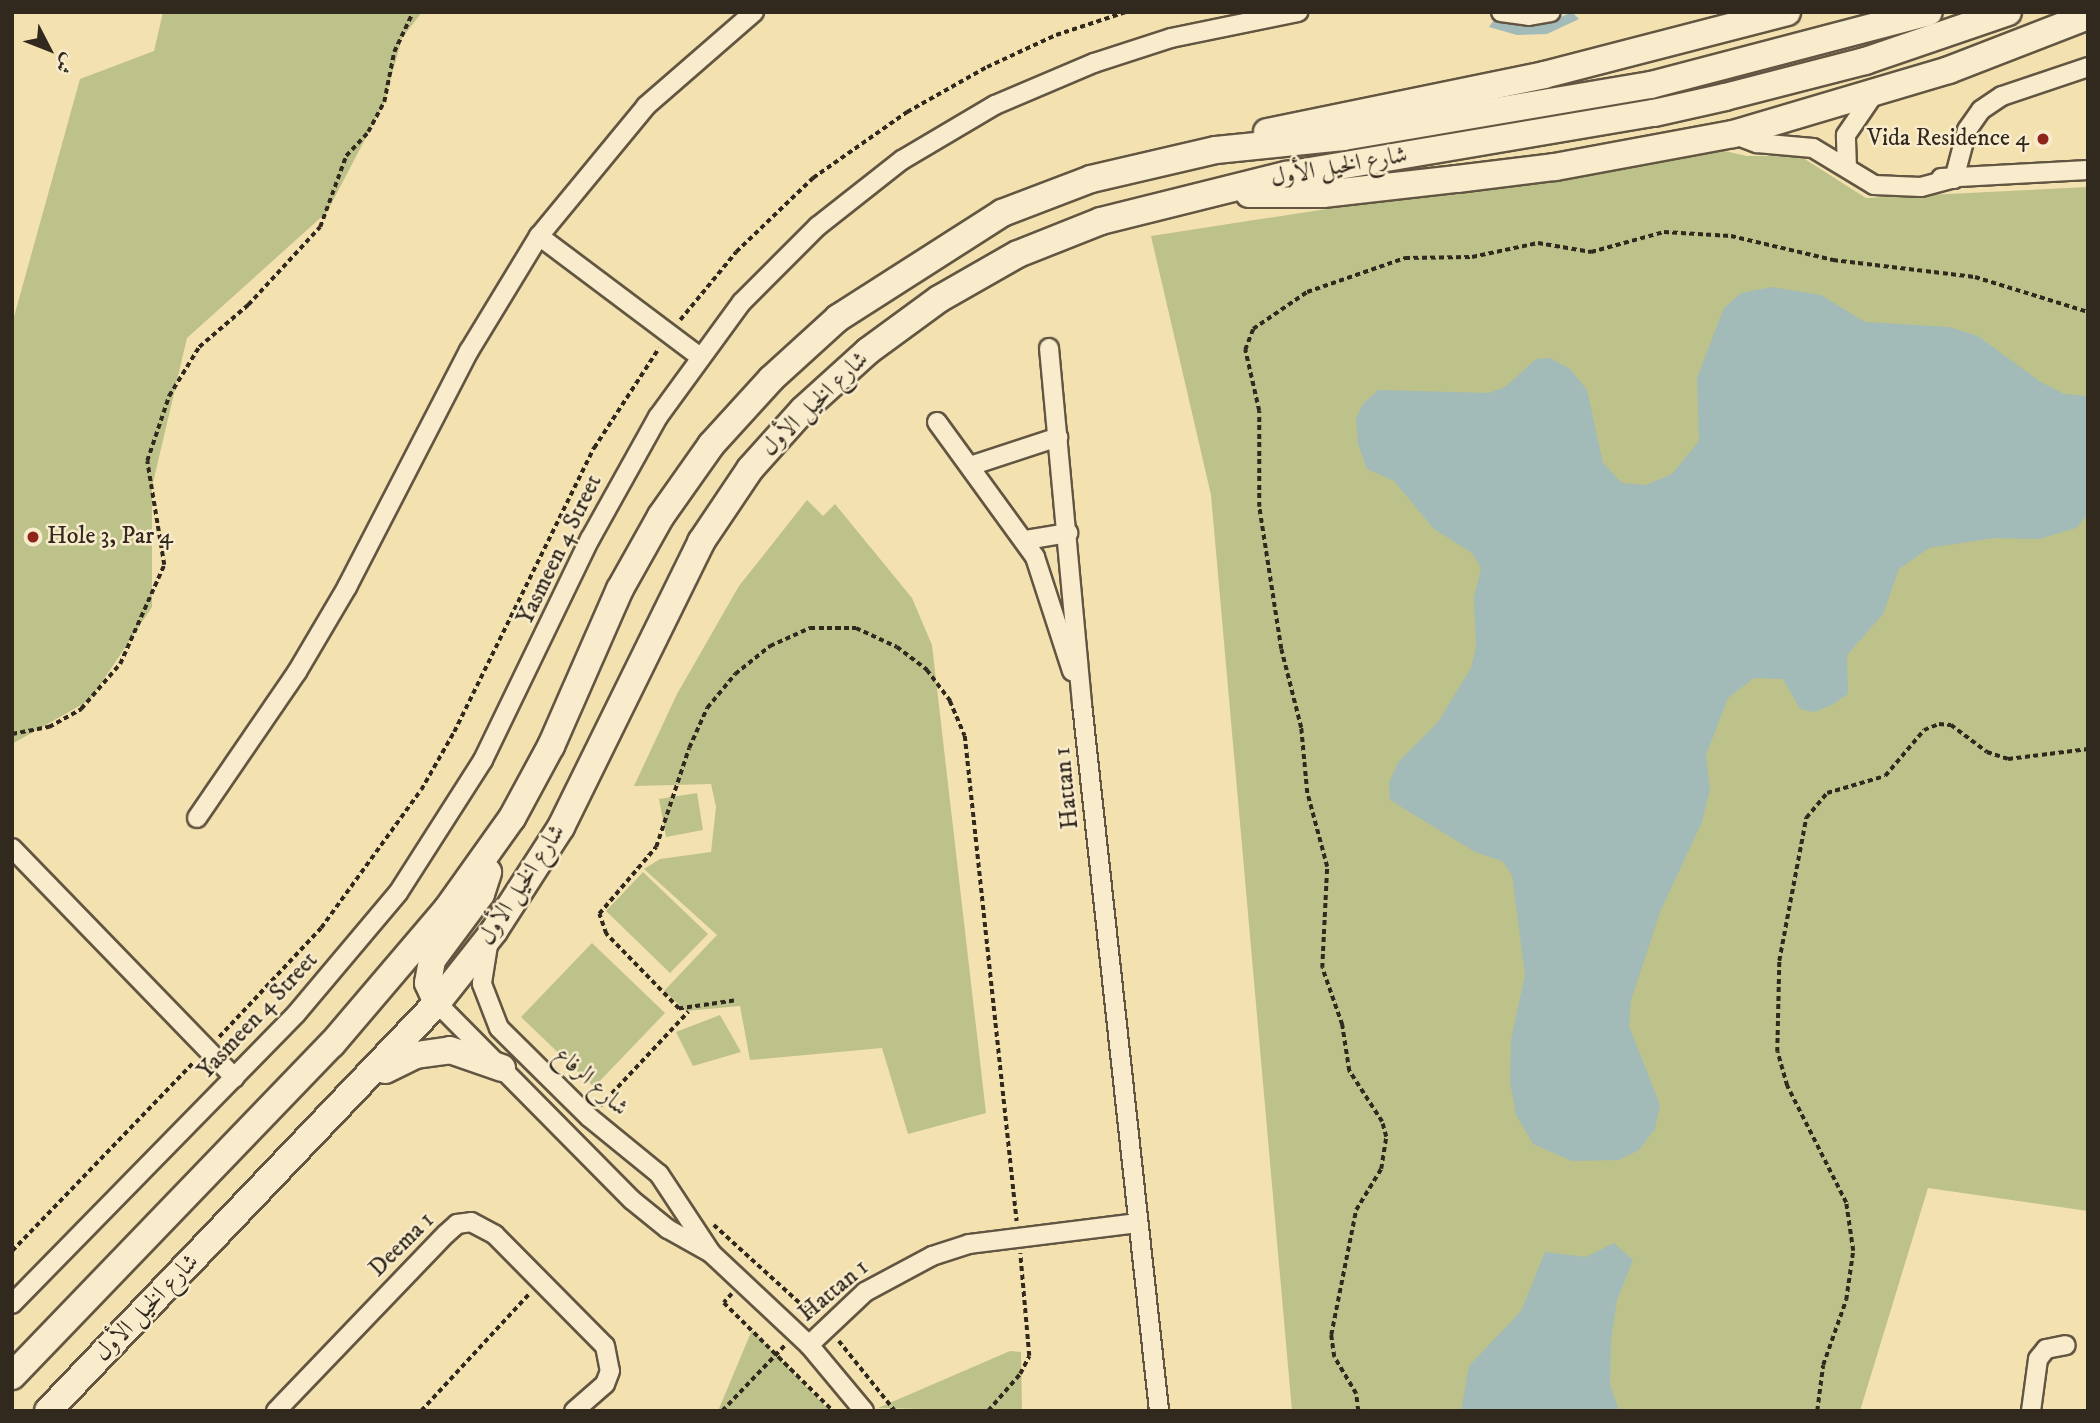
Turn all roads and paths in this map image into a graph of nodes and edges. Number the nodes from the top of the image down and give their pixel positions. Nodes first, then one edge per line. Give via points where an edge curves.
1 (413, 12) edge
2 (754, 12) edge
3 (1298, 12) edge
4 (1501, 12) edge
5 (1552, 12) edge
6 (1787, 12) edge
7 (1928, 12) edge
8 (2008, 12) edge
9 (2088, 16) edge
10 (2088, 67) edge
11 (1874, 94) junction
12 (1733, 134) junction
13 (1216, 150) junction
14 (1847, 168) junction
15 (2088, 170) edge
16 (1952, 179) junction
17 (1228, 193) junction
18 (539, 236) junction
19 (2088, 312) edge
20 (1049, 348) dead end
21 (699, 357) junction
22 (937, 422) dead end
23 (1058, 437) junction
24 (970, 466) junction
25 (1068, 533) junction
26 (1026, 540) junction
27 (1082, 704) junction
28 (12, 734) edge
29 (2088, 749) edge
30 (197, 818) dead end
31 (12, 848) edge
32 (489, 853) junction
33 (494, 932) junction
34 (734, 1001) dead end
35 (437, 1003) junction
36 (689, 1010) junction
37 (207, 1049) junction
38 (502, 1068) junction
39 (235, 1078) junction
40 (367, 1079) junction
41 (589, 1117) junction
42 (1137, 1223) junction
43 (1018, 1238) junction
44 (12, 1251) edge
45 (711, 1252) junction
46 (761, 1265) dead end
47 (541, 1282) junction
48 (743, 1283) junction
49 (12, 1304) edge
50 (802, 1339) junction
51 (2066, 1345) dead end
52 (778, 1352) junction
53 (12, 1376) edge
54 (48, 1411) edge
55 (276, 1411) edge
56 (421, 1411) edge
57 (574, 1411) edge
58 (722, 1411) edge
59 (833, 1411) edge
60 (864, 1411) edge
61 (988, 1411) edge
62 (1159, 1411) edge
63 (1358, 1411) edge
64 (1817, 1411) edge
65 (2031, 1411) edge

1 - 28 path via 394,52 384,102 368,132 346,156 320,227 248,305 199,347 169,396 147,461 164,565 120,664 81,709 49,727
2 - 18 street via 646,106
3 - 21 street, Yasmeen 4 Street via 1171,38 1094,63 995,105 902,160 818,226 742,302
4 - 5 street via 1530,16
6 - 13 main road via 1544,75 1276,130
7 - 13 main road, شارع الخيل الأول via 1720,70 1573,100 1343,137
8 - 17 main road, شارع الخيل الأول via 1866,61 1725,97 1286,175
9 - 11 main road
10 - 16 street via 2002,96 1981,110 1967,131
11 - 12 main road
11 - 14 street via 1846,135
12 - 14 street via 1757,143 1813,148
12 - 17 main road via 1555,167 1457,179 1323,194
13 - 32 main road, شارع الخيل الأول via 1091,179 1002,213 838,318 771,379 711,445 661,516 620,589 551,746
14 - 16 street via 1866,183 1921,187
15 - 16 street
17 - 33 main road, شارع الخيل الأول via 1101,221 1018,254 939,299 867,351 803,410 750,469 701,542 585,781
18 - 21 street
18 - 30 street via 468,351 347,587 290,682
19 - 63 path via 1975,277 1841,261 1731,236 1664,232 1591,252 1526,244 1479,256 1405,258 1307,292 1253,329 1245,350 1259,402 1259,508 1281,649 1301,728 1307,793 1327,867 1322,968 1342,1026 1349,1071 1382,1122 1386,1137 1381,1169 1356,1210 1331,1335 1334,1357 1356,1394
20 - 23 street, Hattan 1
21 - 39 street, Yasmeen 4 Street via 622,477 520,690 442,828 349,956
22 - 24 street
23 - 24 street
23 - 25 street, Hattan 1
24 - 26 street
25 - 26 street
25 - 27 street, Hattan 1
26 - 27 street via 1043,573
27 - 42 street, Hattan 1
29 - 64 path via 2008,759 1987,752 1951,726 1939,724 1924,730 1885,776 1827,793 1806,818 1779,961 1777,1052 1787,1086 1846,1203 1853,1251 1846,1300 1823,1365
31 - 37 street
32 - 35 main road via 481,894 432,960 428,982
32 - 53 main road, شارع الخيل الأول via 412,953 341,1033
33 - 35 main road, شارع الخيل الأول
33 - 41 street, شارع الرفاع via 482,965 481,984 491,1016 509,1040
34 - 36 path
35 - 38 street, شارع الرفاع
35 - 40 main road, شارع الخيل الأول
36 - 41 path
36 - 43 path via 677,1006 606,934 599,914 656,847 688,748 708,708 735,674 770,646 810,628 856,628 897,647 927,670 950,701 965,736
37 - 39 street
37 - 44 path
38 - 40 main road via 469,1053 433,1051 400,1061
38 - 45 street, شارع الرفاع via 632,1200 668,1229
39 - 49 street, Yasmeen 4 Street
40 - 54 main road, شارع الخيل الأول
41 - 45 street, شارع الرفاع via 659,1174
42 - 43 street, Hattan 1
42 - 62 street, Hattan 1
43 - 50 street, Hattan 1 via 969,1244 897,1272
43 - 61 path via 1029,1356 1020,1374
45 - 48 street, شارع الرفاع
46 - 48 path
47 - 55 street, Deema 1 via 485,1226 457,1224
47 - 56 path
47 - 57 street, Deema 1 via 596,1336 610,1358 605,1384
48 - 50 street, شارع الرفاع
48 - 52 path via 724,1303
50 - 52 path
50 - 60 street, شارع الرفاع
51 - 65 street via 2046,1349 2038,1359
52 - 58 path
52 - 59 path

